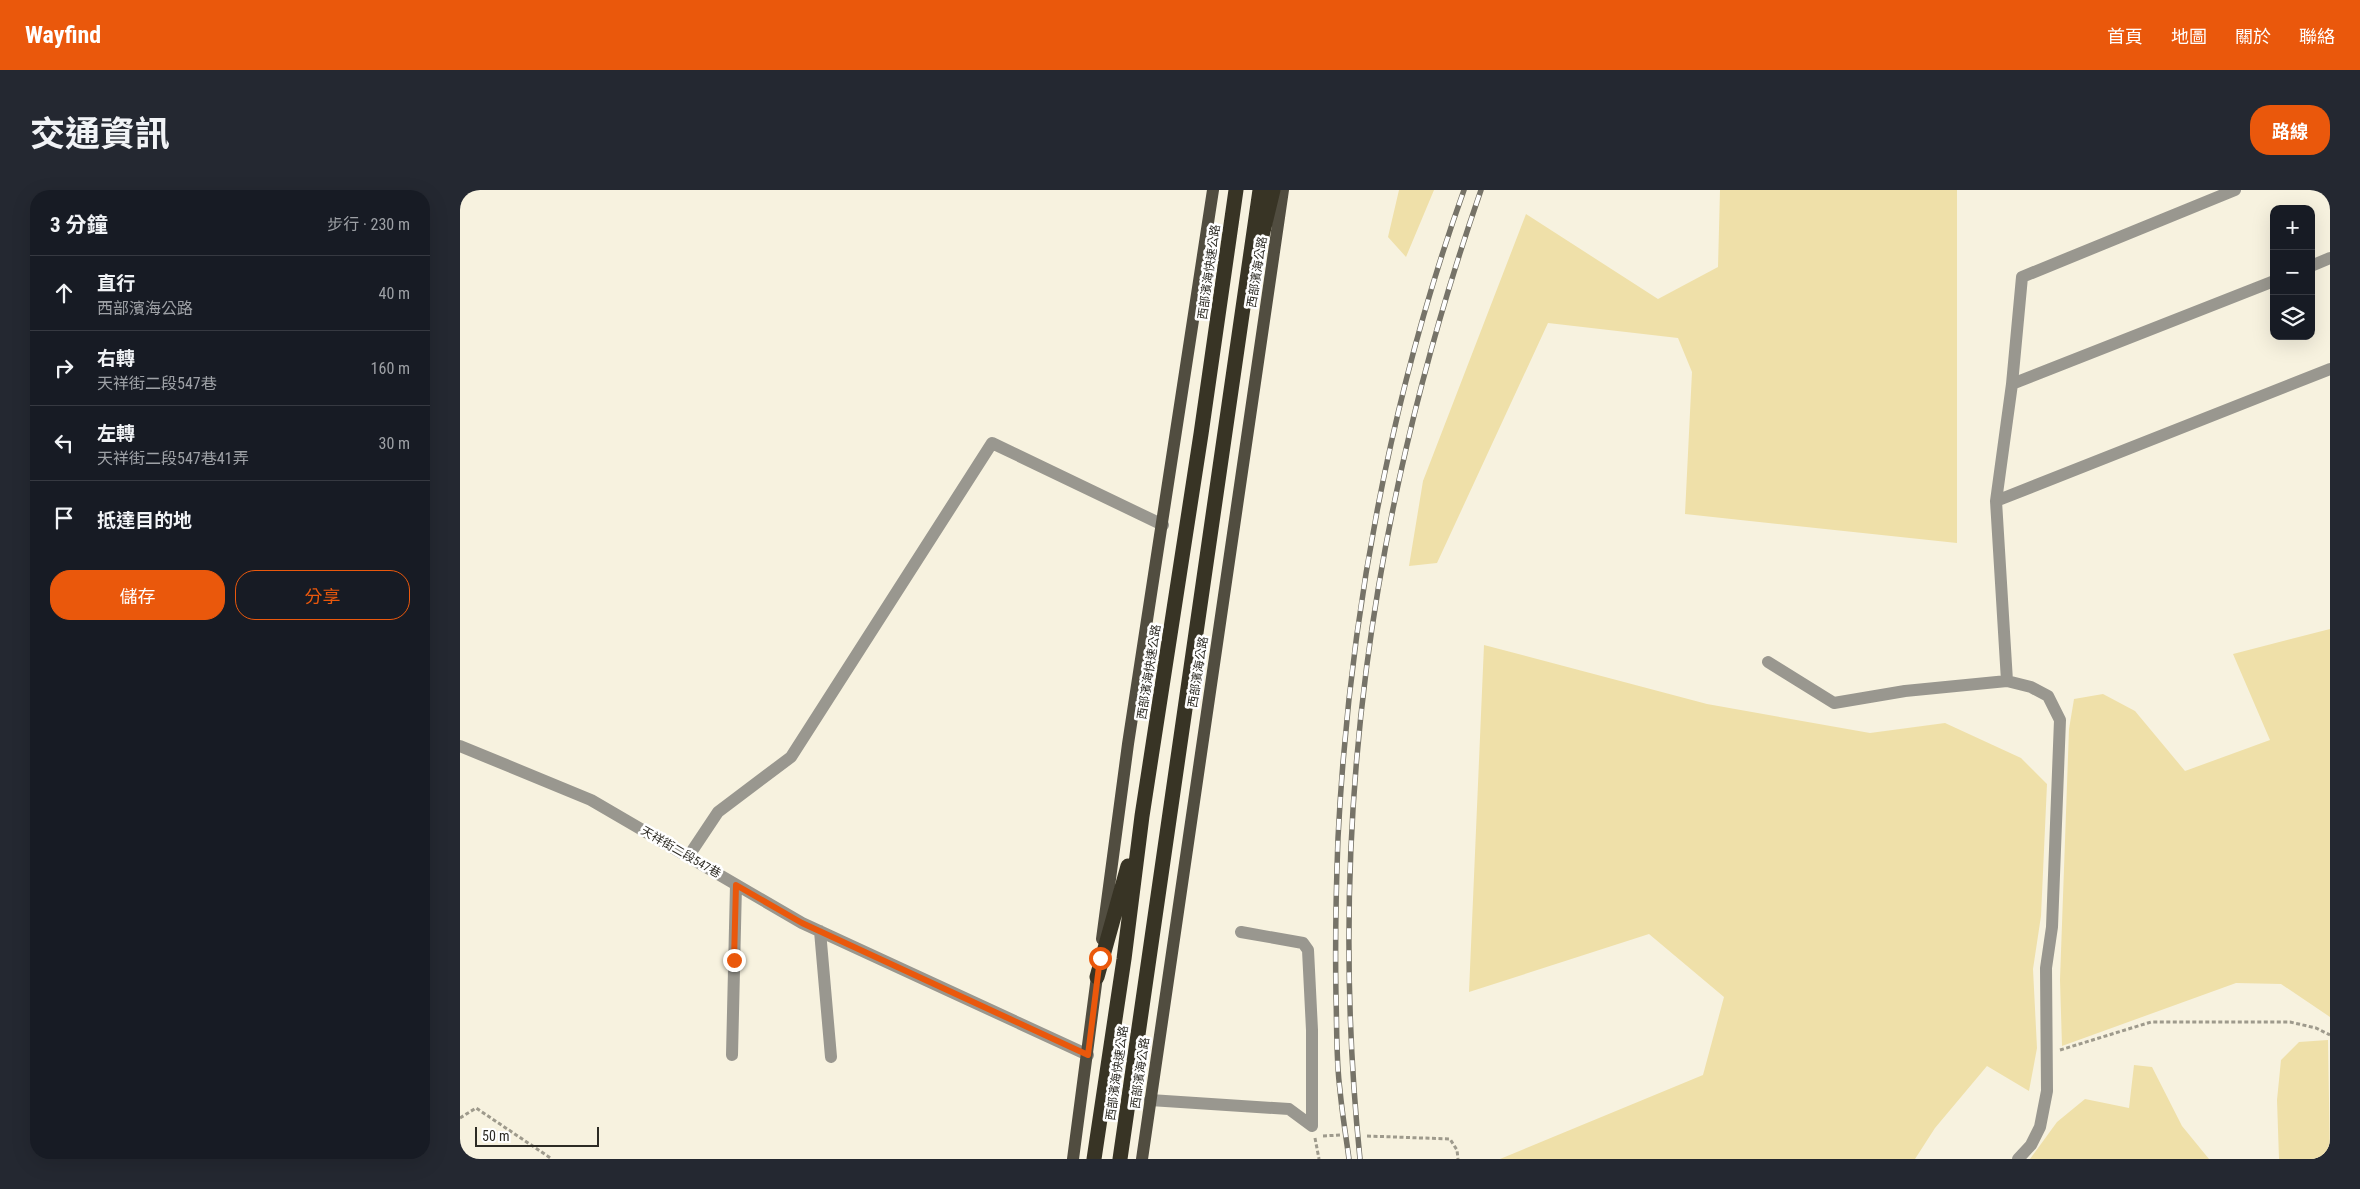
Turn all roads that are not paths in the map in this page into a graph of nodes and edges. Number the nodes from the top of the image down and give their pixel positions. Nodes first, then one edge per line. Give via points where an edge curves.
1 (1213, 190) edge
2 (1236, 190) edge
3 (1260, 190) edge
4 (1273, 190) edge
5 (1283, 190) edge
6 (2235, 190) edge
7 (2330, 258) edge
8 (2315, 264) edge
9 (2270, 282) edge
10 (1233, 362) junction
11 (2330, 369) edge
12 (2012, 384) junction
13 (1996, 501) junction
14 (1163, 525) junction
15 (1768, 662) dead end
16 (2006, 680) junction
17 (460, 746) edge
18 (1142, 816) junction
19 (688, 856) junction
20 (736, 885) junction
21 (820, 931) junction
22 (1241, 932) dead end
23 (1097, 977) junction
24 (732, 1055) dead end
25 (1088, 1055) junction
26 (831, 1057) dead end
27 (1150, 1100) junction
28 (1072, 1159) edge
29 (1094, 1159) edge
30 (1120, 1159) edge
31 (1142, 1159) edge
32 (2018, 1159) edge

1 - 14 main road
2 - 18 highway, 西部濱海快速公路
3 - 10 highway, 西部濱海快速公路
4 - 10 highway
5 - 27 main road, 西部濱海公路
6 - 12 street via 2022,277
7 - 8 street
9 - 12 street
10 - 30 highway, 西部濱海快速公路
11 - 13 street
12 - 13 street
13 - 16 street
14 - 19 street via 992,443 791,757 718,812
14 - 23 main road via 1128,744
15 - 16 street via 1834,702
16 - 32 street via 2048,696 2060,720 2052,927 2046,968 2048,1090 2040,1126 2031,1145
17 - 19 street, 天祥街二段547巷 via 592,800
18 - 23 highway
18 - 29 highway, 西部濱海快速公路
19 - 20 street, 天祥街二段547巷
20 - 21 street, 天祥街二段547巷
20 - 24 street
21 - 25 street, 天祥街二段547巷
21 - 26 street
22 - 27 street via 1303,943 1308,950 1314,1131 1289,1109
23 - 25 main road
25 - 28 main road
27 - 31 main road, 西部濱海公路

